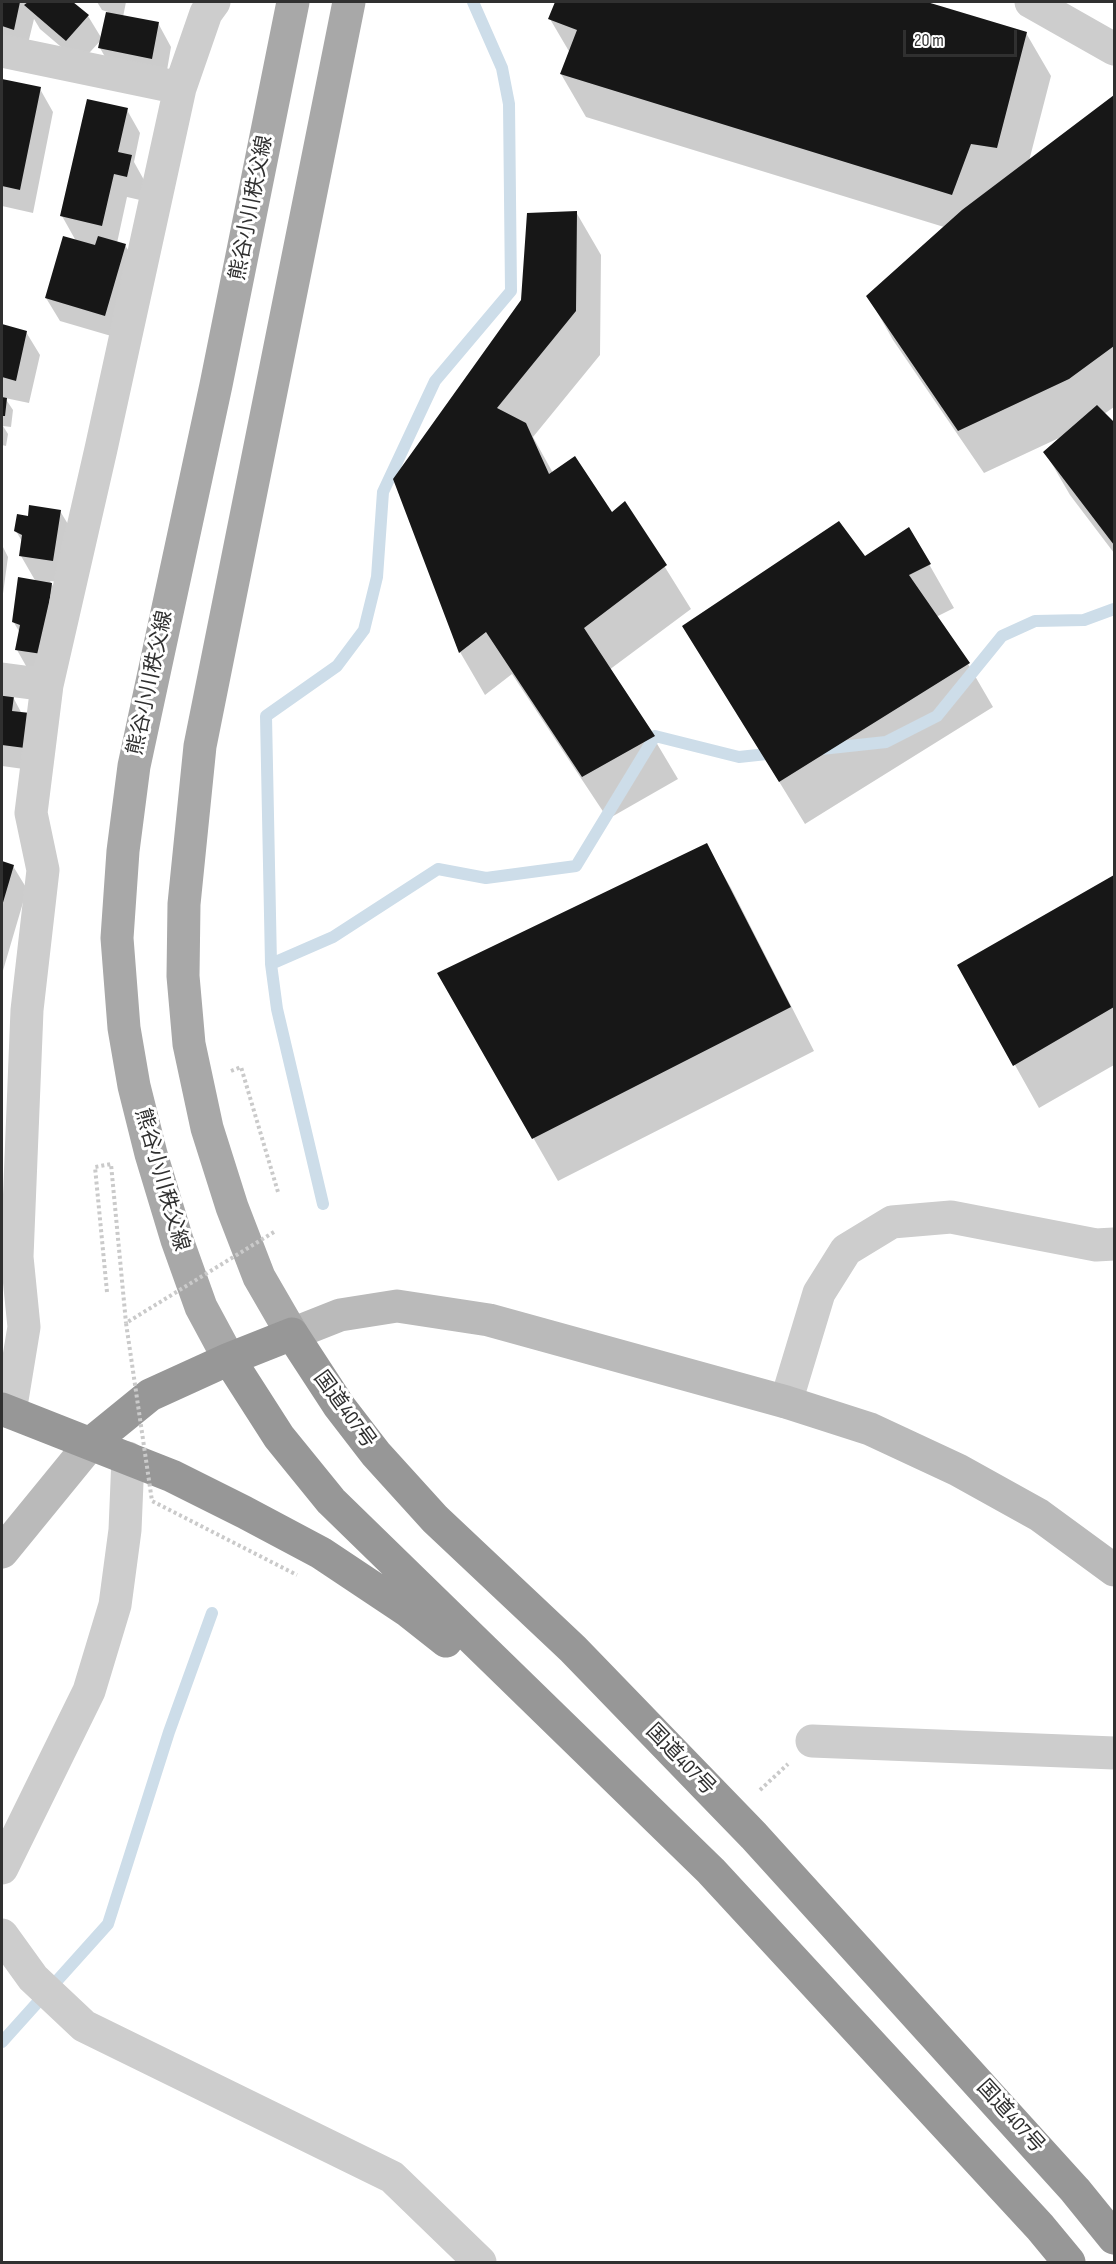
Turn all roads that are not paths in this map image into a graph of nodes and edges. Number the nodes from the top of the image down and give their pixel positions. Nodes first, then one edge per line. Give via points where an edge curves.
1 (214, 2) edge
2 (293, 2) edge
3 (349, 2) edge
4 (1031, 2) edge
5 (1114, 49) edge
6 (2, 51) edge
7 (180, 88) junction
8 (2, 679) edge
9 (47, 685) junction
10 (14, 1007) edge
11 (1114, 1244) edge
12 (292, 1334) junction
13 (229, 1359) junction
14 (786, 1402) junction
15 (6, 1411) edge
16 (91, 1443) junction
17 (128, 1458) junction
18 (2, 1552) edge
19 (1114, 1570) edge
20 (812, 1741) dead end
21 (1114, 1753) edge
22 (596, 1759) junction
23 (2, 1868) edge
24 (2, 1935) edge
25 (1114, 2238) edge
26 (480, 2262) edge
27 (1069, 2262) edge

1 - 7 street via 206,13
2 - 13 main road, 熊谷小川秩父線 via 134,766 117,938 124,1028 151,1154 201,1307
3 - 12 main road via 200,746 184,904 183,976 189,1044 207,1128 259,1277
4 - 5 street
6 - 7 street
7 - 9 street
8 - 9 street
9 - 10 street via 31,813 44,870
10 - 15 street via 17,1257 24,1327
11 - 14 street via 1096,1245 951,1217 892,1222 846,1250 819,1293
12 - 13 highway
12 - 14 street via 340,1315 397,1306 489,1320
12 - 25 highway, 国道407号 via 339,1406 398,1479 573,1649 754,1836 1068,2181
13 - 16 highway via 150,1395
13 - 22 highway via 279,1437 331,1501
14 - 19 street via 870,1429 958,1470 1039,1515
15 - 16 highway
16 - 17 highway
16 - 18 street
17 - 22 highway via 172,1476 321,1553 408,1611
17 - 23 street via 125,1530 115,1605 89,1690
20 - 21 street
22 - 27 highway via 736,1897
24 - 26 street via 33,1978 84,2026 392,2177

